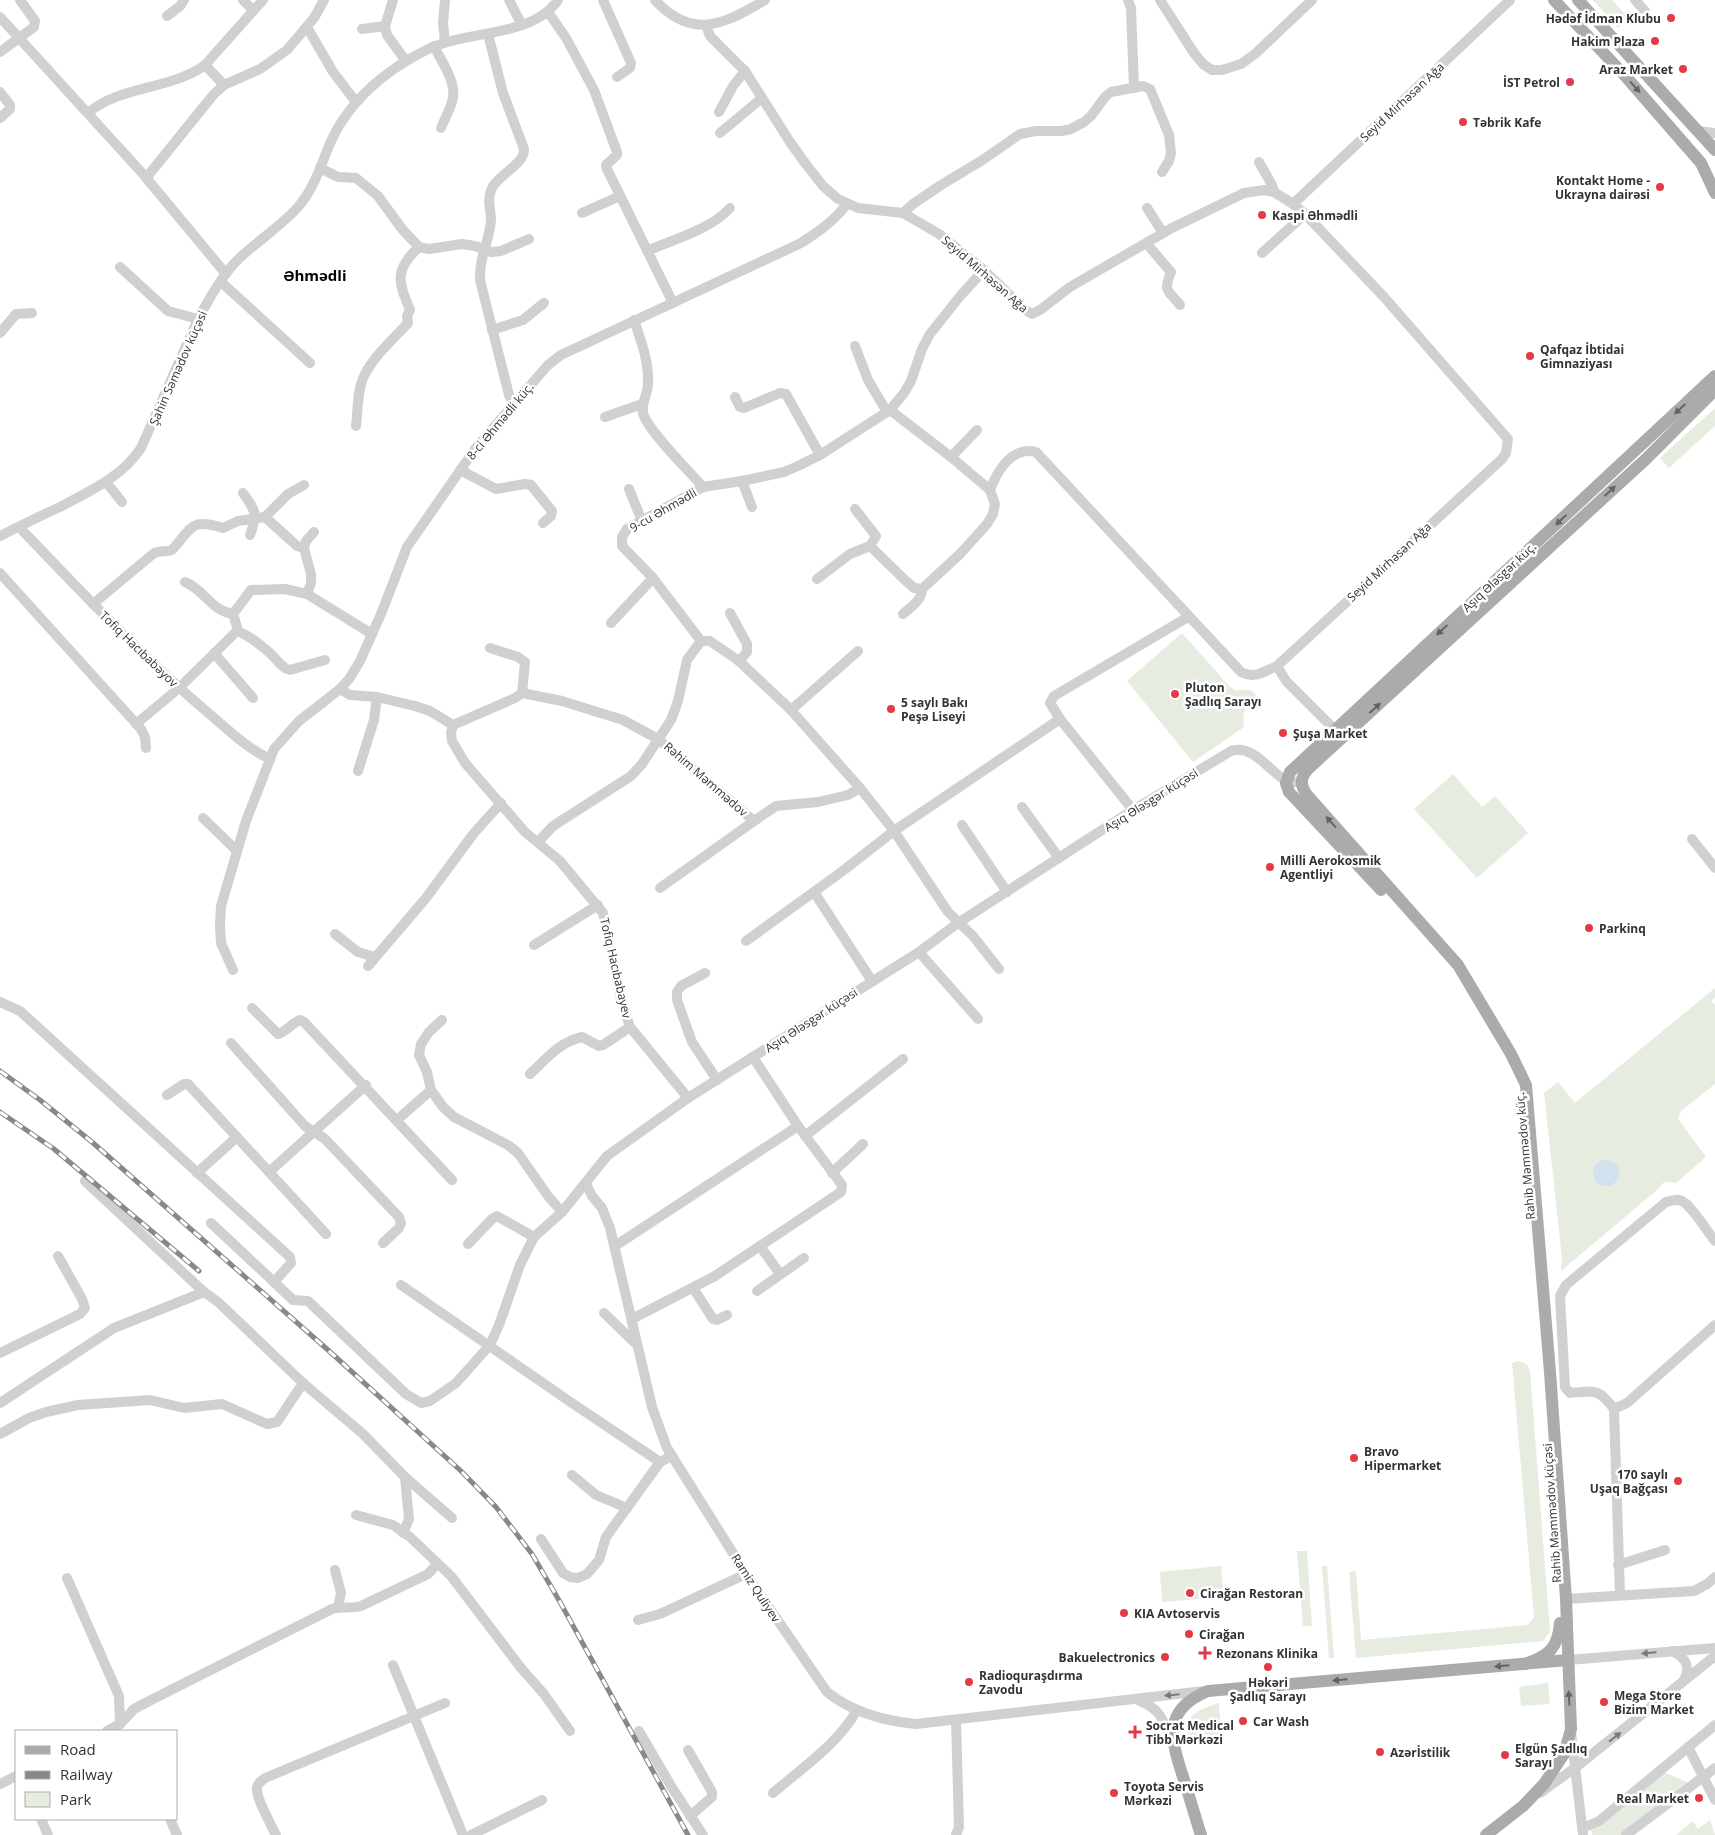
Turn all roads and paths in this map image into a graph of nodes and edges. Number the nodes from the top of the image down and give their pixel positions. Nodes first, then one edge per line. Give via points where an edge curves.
1 (20, 0) edge
2 (184, 0) edge
3 (243, 0) edge
4 (263, 0) edge
5 (324, 0) edge
6 (393, 0) edge
7 (445, 0) edge
8 (509, 0) edge
9 (558, 0) edge
10 (603, 0) edge
11 (655, 0) edge
12 (764, 0) edge
13 (1128, 0) edge
14 (1160, 0) edge
15 (1312, 0) edge
16 (1510, 0) edge
17 (1554, 0) edge
18 (1578, 0) edge
19 (1635, 0) edge
20 (253, 10) junction
21 (1645, 11) dead end
22 (548, 12) junction
23 (167, 16) dead end
24 (0, 18) edge
25 (522, 25) junction
26 (385, 26) junction
27 (706, 26) junction
28 (307, 27) junction
29 (362, 29) dead end
30 (488, 34) junction
31 (18, 38) junction
32 (445, 42) junction
33 (434, 46) junction
34 (0, 52) edge
35 (406, 61) junction
36 (205, 65) junction
37 (745, 71) junction
38 (617, 77) dead end
39 (224, 85) junction
40 (1134, 88) junction
41 (0, 92) edge
42 (762, 98) junction
43 (356, 102) junction
44 (719, 112) dead end
45 (88, 113) junction
46 (0, 118) edge
47 (440, 128) dead end
48 (1698, 131) junction
49 (720, 133) dead end
50 (1715, 133) edge
51 (1715, 138) edge
52 (1715, 150) edge
53 (1259, 162) dead end
54 (320, 168) junction
55 (1162, 172) dead end
56 (146, 178) junction
57 (1274, 192) junction
58 (1715, 193) edge
59 (620, 196) junction
60 (847, 204) junction
61 (1293, 204) junction
62 (730, 208) dead end
63 (1146, 208) dead end
64 (582, 212) dead end
65 (903, 213) junction
66 (1305, 214) junction
67 (1163, 233) junction
68 (529, 239) dead end
69 (1146, 243) junction
70 (419, 247) junction
71 (484, 250) junction
72 (647, 251) junction
73 (1262, 253) dead end
74 (120, 267) dead end
75 (984, 270) junction
76 (223, 278) junction
77 (544, 303) dead end
78 (673, 303) junction
79 (1180, 305) dead end
80 (32, 313) dead end
81 (198, 319) junction
82 (634, 320) junction
83 (492, 330) junction
84 (0, 332) edge
85 (855, 346) dead end
86 (310, 363) dead end
87 (1715, 376) edge
88 (1715, 390) edge
89 (735, 397) dead end
90 (642, 404) junction
91 (514, 405) junction
92 (889, 411) junction
93 (605, 417) dead end
94 (356, 426) dead end
95 (977, 430) dead end
96 (820, 455) junction
97 (951, 457) junction
98 (460, 470) junction
99 (742, 481) junction
100 (106, 482) junction
101 (304, 485) dead end
102 (704, 487) junction
103 (629, 489) dead end
104 (990, 490) junction
105 (243, 493) dead end
106 (122, 502) dead end
107 (752, 507) dead end
108 (855, 509) dead end
109 (260, 517) junction
110 (642, 521) junction
111 (544, 523) dead end
112 (19, 527) junction
113 (314, 532) dead end
114 (250, 535) dead end
115 (0, 536) edge
116 (870, 546) junction
117 (304, 548) junction
118 (0, 573) edge
119 (653, 578) junction
120 (816, 579) dead end
121 (186, 582) dead end
122 (922, 588) junction
123 (307, 594) junction
124 (93, 604) junction
125 (730, 613) dead end
126 (233, 614) junction
127 (903, 614) dead end
128 (1188, 617) junction
129 (612, 623) dead end
130 (237, 631) junction
131 (372, 634) junction
132 (701, 641) junction
133 (490, 648) dead end
134 (858, 651) dead end
135 (214, 653) junction
136 (325, 660) dead end
137 (739, 661) junction
138 (1277, 666) junction
139 (179, 688) junction
140 (340, 688) junction
141 (522, 693) junction
142 (377, 697) junction
143 (253, 698) dead end
144 (791, 710) junction
145 (1060, 719) junction
146 (136, 724) junction
147 (453, 725) junction
148 (1339, 733) junction
149 (658, 739) junction
150 (146, 748) dead end
151 (270, 759) junction
152 (358, 771) dead end
153 (1301, 780) junction
154 (1286, 781) junction
155 (860, 788) junction
156 (501, 803) junction
157 (1022, 807) dead end
158 (1133, 810) junction
159 (203, 818) dead end
160 (754, 821) junction
161 (962, 825) dead end
162 (894, 831) junction
163 (1692, 839) dead end
164 (538, 842) junction
165 (237, 851) junction
166 (1059, 858) junction
167 (1715, 868) edge
168 (660, 888) dead end
169 (814, 892) junction
170 (1007, 892) junction
171 (598, 905) junction
172 (958, 923) junction
173 (335, 934) dead end
174 (746, 941) dead end
175 (534, 945) dead end
176 (919, 952) junction
177 (375, 957) junction
178 (1450, 959) junction
179 (368, 966) dead end
180 (999, 969) dead end
181 (234, 970) dead end
182 (705, 973) dead end
183 (872, 981) junction
184 (0, 1002) edge
185 (252, 1008) dead end
186 (978, 1019) dead end
187 (442, 1020) dead end
188 (630, 1027) junction
189 (231, 1044) dead end
190 (754, 1057) junction
191 (903, 1058) dead end
192 (530, 1074) dead end
193 (716, 1080) junction
194 (366, 1086) junction
195 (1522, 1086) junction
196 (431, 1090) junction
197 (167, 1095) dead end
198 (688, 1098) junction
199 (396, 1120) junction
200 (798, 1126) junction
201 (314, 1132) junction
202 (806, 1136) junction
203 (237, 1137) junction
204 (863, 1144) dead end
205 (269, 1172) junction
206 (197, 1173) junction
207 (832, 1173) junction
208 (452, 1180) dead end
209 (85, 1181) dead end
210 (586, 1184) junction
211 (562, 1212) junction
212 (211, 1223) dead end
213 (326, 1234) dead end
214 (534, 1237) junction
215 (1715, 1241) edge
216 (383, 1244) dead end
217 (468, 1244) dead end
218 (614, 1246) junction
219 (760, 1246) junction
220 (58, 1256) dead end
221 (804, 1258) dead end
222 (780, 1274) junction
223 (274, 1282) junction
224 (401, 1285) dead end
225 (694, 1288) junction
226 (757, 1291) dead end
227 (204, 1292) junction
228 (604, 1314) dead end
229 (727, 1315) dead end
230 (632, 1319) junction
231 (1715, 1325) edge
232 (1540, 1344) joint
233 (490, 1345) junction
234 (638, 1345) junction
235 (0, 1353) edge
236 (1564, 1368) junction
237 (1550, 1372) junction
238 (303, 1383) junction
239 (0, 1403) edge
240 (1614, 1409) junction
241 (0, 1434) edge
242 (672, 1456) junction
243 (660, 1462) junction
244 (572, 1475) dead end
245 (406, 1476) junction
246 (627, 1508) junction
247 (356, 1515) dead end
248 (452, 1518) dead end
249 (404, 1533) junction
250 (541, 1539) dead end
251 (1665, 1550) dead end
252 (437, 1564) junction
253 (1618, 1565) junction
254 (335, 1570) dead end
255 (746, 1574) junction
256 (1715, 1577) edge
257 (67, 1578) dead end
258 (1620, 1595) junction
259 (1566, 1599) junction
260 (338, 1607) junction
261 (638, 1620) dead end
262 (1715, 1648) edge
263 (1672, 1651) junction
264 (1715, 1656) edge
265 (1568, 1660) junction
266 (1525, 1664) junction
267 (393, 1665) dead end
268 (1682, 1684) junction
269 (1208, 1690) junction
270 (1135, 1699) junction
271 (445, 1703) dead end
272 (857, 1710) junction
273 (415, 1714) junction
274 (956, 1720) junction
275 (1715, 1725) edge
276 (123, 1728) edge
277 (1571, 1729) junction
278 (570, 1731) dead end
279 (639, 1731) dead end
280 (1688, 1747) junction
281 (1174, 1748) junction
282 (688, 1750) dead end
283 (1576, 1767) junction
284 (1715, 1768) edge
285 (15, 1776) edge
286 (1702, 1776) junction
287 (0, 1784) edge
288 (773, 1794) dead end
289 (542, 1800) dead end
290 (1715, 1800) edge
291 (1523, 1806) junction
292 (690, 1816) junction
293 (41, 1820) edge
294 (170, 1820) edge
295 (1583, 1832) edge
296 (48, 1835) edge
297 (177, 1835) edge
298 (276, 1835) edge
299 (463, 1835) edge
300 (471, 1835) edge
301 (702, 1835) edge
302 (956, 1835) edge
303 (1201, 1835) edge
304 (1486, 1835) edge
305 (1626, 1835) edge

1 - 31 street via 35,21 34,27
2 - 23 street
3 - 20 street
4 - 20 street
5 - 28 street
6 - 26 street
7 - 32 street
8 - 25 street
9 - 22 street, Şahin Səmədov küçəsi
10 - 38 street via 631,63 630,68
11 - 27 street via 664,10 685,22
12 - 27 street via 748,10
13 - 40 street
14 - 15 street via 1203,64 1212,70 1222,70 1241,64 1255,54
16 - 61 street, Seyid Mirhəsən Ağa
17 -> 58 main road via 1701,163
18 - 48 main road
19 - 21 street
20 - 36 street
22 - 25 street, Şahin Səmədov küçəsi
22 - 59 street via 594,90 617,152 606,165
24 - 31 street
25 - 30 street, Şahin Səmədov küçəsi
26 - 29 street
26 - 35 street
27 - 37 street, Seyid Mirhəsən Ağa via 715,42
28 - 39 street via 287,50 260,69
28 - 43 street via 333,72
30 - 32 street, Şahin Səmədov küçəsi
30 - 71 street via 524,155 493,187 488,201 491,219
31 - 34 street
31 - 45 street
32 - 33 street, Şahin Səmədov küçəsi
33 - 35 street, Şahin Səmədov küçəsi
33 - 47 street via 454,92
35 - 43 street, Şahin Səmədov küçəsi
36 - 39 street
36 - 45 street via 194,73 106,101
37 - 42 street, Seyid Mirhəsən Ağa
37 - 44 street
39 - 56 street
40 - 55 street via 1143,86 1150,89 1169,135 1171,153
40 - 65 street via 1111,92 1091,116 1071,129 1020,134
41 - 46 street via 10,105
42 - 49 street
42 - 60 street, Seyid Mirhəsən Ağa via 823,186
43 - 54 street, Şahin Səmədov küçəsi via 333,138
45 - 56 street
48 - 50 street
48 - 51 main road
48 - 52 main road
53 - 57 street
54 - 70 street via 338,177 356,178 378,196
54 - 76 street, Şahin Səmədov küçəsi via 298,207 242,255
56 - 76 street
57 - 61 street, Seyid Mirhəsən Ağa
57 - 67 street, Seyid Mirhəsən Ağa via 1244,193
59 - 64 street
59 - 72 street
60 - 65 street, Seyid Mirhəsən Ağa via 876,212
60 - 78 street, 8-ci Əhmədli küç. via 823,229 801,243
61 - 66 street, Seyid Mirhəsən Ağa
62 - 72 street via 708,225
63 - 67 street
65 - 75 street, Seyid Mirhəsən Ağa via 939,234
66 - 73 street
66 - 138 street, Seyid Mirhəsən Ağa via 1505,434 1508,446 1502,459
67 - 69 street, Seyid Mirhəsən Ağa
68 - 71 street via 500,251
69 - 75 street, Seyid Mirhəsən Ağa via 1070,287 1032,314
69 - 79 street via 1170,272 1166,288
70 - 71 street via 429,249 462,244
70 - 94 street via 401,270 400,278 410,310 408,323 363,377
71 - 83 street via 480,280
72 - 78 street
74 - 81 street via 168,311
75 - 92 street, 9-cu Əhmədli via 930,334 911,381
76 - 81 street, Şahin Səmədov küçəsi
76 - 86 street
77 - 83 street via 523,320
78 - 82 street, 8-ci Əhmədli küç.
80 - 84 street via 16,314
81 - 100 street, Şahin Səmədov küçəsi via 141,448 134,459
82 - 90 street via 647,359 648,386
82 - 91 street, 8-ci Əhmədli küç. via 561,355 548,365
83 - 91 street
85 - 92 street via 868,380
87 -> 148 main road, Aşıq Ələsgər küç.
148 -> 88 main road, Aşıq Ələsgər küç. via 1646,459
89 - 96 street via 744,408 780,393 786,394
90 - 93 street
90 - 102 street via 650,428
91 - 98 street, 8-ci Əhmədli küç.
92 - 96 street, 9-cu Əhmədli
92 - 97 street
95 - 97 street
96 - 99 street, 9-cu Əhmədli via 784,472
97 - 104 street
98 - 111 street via 496,489 531,485 552,511 552,516
98 - 131 street, 8-ci Əhmədli küç. via 407,547
99 - 102 street, 9-cu Əhmədli
99 - 107 street
100 - 106 street
100 - 112 street, Şahin Səmədov küçəsi
101 - 109 street
102 - 110 street, 9-cu Əhmədli
103 - 110 street
104 - 122 street via 995,504 994,514 960,554
104 - 128 street, Seyid Mirhəsən Ağa via 1002,466 1016,454 1026,450 1036,452
105 - 109 street
108 - 116 street via 876,536
109 - 114 street
109 - 117 street
109 - 124 street via 223,528 205,522 193,526 172,550 153,554
110 - 119 street, 9-cu Əhmədli via 627,529 622,537 622,546
112 - 115 street, Şahin Səmədov küçəsi
112 - 124 street, Tofiq Hacıbabəyov
113 - 117 street
116 - 120 street via 850,554
116 - 122 street via 914,588
117 - 123 street via 311,574
118 - 146 street
119 - 129 street
119 - 132 street, 9-cu Əhmədli
121 - 126 street via 219,610
122 - 127 street via 919,599
123 - 126 street via 285,589 251,590
123 - 131 street
124 - 139 street, Tofiq Hacıbabəyov
125 - 137 street via 747,644 747,652
126 - 130 street
128 - 138 street, Seyid Mirhəsən Ağa via 1240,672 1254,676
128 - 145 street via 1054,696 1051,708
130 - 135 street
130 - 136 street via 271,654 285,669
131 - 140 street, 8-ci Əhmədli küç. via 360,661
132 - 137 street via 710,641
132 - 149 street via 687,660 673,713
133 - 141 street via 525,662
134 - 144 street
135 - 139 street
135 - 143 street
137 - 144 street
138 - 148 street via 1286,681
139 - 146 street
139 - 151 street, Tofiq Hacıbabəyov via 245,744
140 - 142 street via 350,695
140 - 151 street, 8-ci Əhmədli küç. via 284,735
141 - 147 street
141 - 149 street, Rəhim Məmmədov via 562,701 623,720
142 - 147 street via 430,711
142 - 152 street via 374,720
144 - 155 street
145 - 158 street
145 - 162 street
146 - 150 street via 145,738
147 - 156 street, Tofiq Hacıbabayev via 452,740 458,754
148 - 153 main road, Aşıq Ələsgər küç.
148 - 154 main road, Aşıq Ələsgər küç. via 1293,769
149 - 160 street, Rəhim Məmmədov
149 - 164 street via 631,776 554,826
151 - 165 street, 8-ci Əhmədli küç.
153 - 154 street
178 -> 153 main road via 1306,795
154 - 158 street, Aşıq Ələsgər küçəsi via 1251,752 1237,749
154 - 178 main road, Rahib Məmmədov küç. via 1285,786 1293,797
155 - 160 street, Rəhim Məmmədov via 848,795 818,802 776,806
155 - 162 street
156 - 164 street, Tofiq Hacıbabayev via 525,832
156 - 177 street
157 - 166 street
158 - 166 street, Aşıq Ələsgər küçəsi
159 - 165 street
160 - 168 street
161 - 170 street
162 - 169 street
162 - 172 street
163 - 167 street
164 - 171 street, Tofiq Hacıbabayev via 560,861
165 - 181 street, 8-ci Əhmədli küç. via 221,906 220,926 221,943
166 - 170 street, Aşıq Ələsgər küçəsi
169 - 174 street
169 - 183 street
170 - 172 street, Aşıq Ələsgər küçəsi
171 - 175 street
171 - 188 street, Tofiq Hacıbabayev via 604,913 621,1000
172 - 176 street, Aşıq Ələsgər küçəsi
172 - 180 street via 973,936
173 - 177 street via 358,952
176 - 183 street, Aşıq Ələsgər küçəsi
176 - 186 street
177 - 179 street
178 - 195 main road, Rahib Məmmədov küç.
182 - 193 street via 681,986 677,1000 692,1042
183 - 190 street, Aşıq Ələsgər küçəsi
184 - 206 street via 20,1011
185 - 194 street via 278,1034 300,1020 304,1022
187 - 196 street via 421,1044 419,1055
188 - 192 street via 604,1045 599,1046 582,1037 570,1040
188 - 198 street, Tofiq Hacıbabayev
189 - 201 street
190 - 193 street, Aşıq Ələsgər küçəsi
190 - 200 street
191 - 202 street
193 - 198 street, Aşıq Ələsgər küçəsi
194 - 199 street
194 - 201 street
195 - 232 main road, Rahib Məmmədov küç.
195 - 237 main road
196 - 199 street
196 - 211 street via 454,1117 518,1153
197 - 203 street via 188,1084
198 - 210 street, Aşıq Ələsgər küçəsi via 607,1156
199 - 208 street
200 - 202 street
200 - 218 street
201 - 205 street
201 - 216 street via 325,1139 398,1218 399,1228
202 - 207 street
203 - 205 street
203 - 206 street
204 - 207 street
205 - 213 street
206 - 223 street via 290,1257 291,1263
207 - 219 street via 842,1185 841,1192
209 - 227 street
210 - 211 street, Aşıq Ələsgər küçəsi
210 - 218 street, Ramiz Quliyev via 602,1208
211 - 214 street, Aşıq Ələsgər küçəsi
212 - 223 street
214 - 217 street via 497,1216
214 - 233 street, Aşıq Ələsgər küçəsi
215 - 236 street via 1686,1203 1671,1200 1566,1285 1560,1296
218 - 230 street, Ramiz Quliyev
219 - 222 street
219 - 225 street
220 - 235 street via 85,1308 80,1314
221 - 222 street
222 - 226 street
223 - 233 street, Aşıq Ələsgər küçəsi via 293,1300 308,1301 406,1394 421,1403 430,1401 456,1383
224 - 233 street
225 - 229 street via 713,1319
225 - 230 street
227 - 238 street
227 - 239 street via 114,1328
228 - 234 street
230 - 234 street, Ramiz Quliyev
231 - 240 street via 1627,1403
232 - 266 main road, Rahib Məmmədov küçəsi via 1560,1623 1558,1641 1553,1649 1538,1660
233 - 243 street
234 - 242 street, Ramiz Quliyev via 652,1407
236 - 237 street
236 - 240 street via 1567,1391 1595,1391
237 - 259 main road
238 - 241 street via 277,1422 267,1424 222,1404 184,1408 150,1400 78,1405 46,1412
238 - 245 street
240 - 253 street
242 - 243 street
242 - 255 street, Ramiz Quliyev
243 - 246 street
244 - 246 street via 596,1495
245 - 248 street
245 - 249 street via 409,1519
246 - 250 street via 606,1537 599,1560 587,1574 578,1578 563,1573
247 - 249 street via 393,1525
249 - 252 street
251 - 253 street
252 - 260 street via 428,1574 361,1606 350,1609
252 - 278 street via 451,1576
253 - 258 street
254 - 260 street via 341,1593
255 - 261 street via 660,1614
255 - 272 street, Ramiz Quliyev via 818,1683 839,1702
256 - 258 street via 1694,1591
257 - 276 street via 119,1696
258 - 259 street
259 - 265 main road
260 - 276 street via 134,1709
262 - 263 street
263 -> 265 street
263 - 268 street via 1687,1663 1688,1672
264 - 268 street
265 - 266 main road
277 -> 265 main road
266 -> 269 main road
267 - 273 street
283 -> 268 street
269 -> 270 street, Ramiz Quliyev
269 - 281 main road via 1188,1700 1177,1714
270 - 274 street, Ramiz Quliyev
270 - 281 street via 1158,1711
271 - 273 street
272 - 274 street, Ramiz Quliyev via 906,1723
272 - 288 street via 837,1737
273 - 298 street via 259,1782 258,1796
273 - 299 street
274 - 302 street via 959,1827
275 - 280 street
277 - 283 street
277 - 291 main road via 1560,1762
279 - 292 street
280 - 286 street
280 - 295 street
281 - 303 main road
282 - 292 street via 712,1792 712,1797
283 - 291 street
283 - 295 street
284 - 286 street
285 - 287 street
286 - 290 street
286 - 305 street
289 - 300 street
291 - 304 main road
292 - 301 street
293 - 296 street
294 - 297 street

